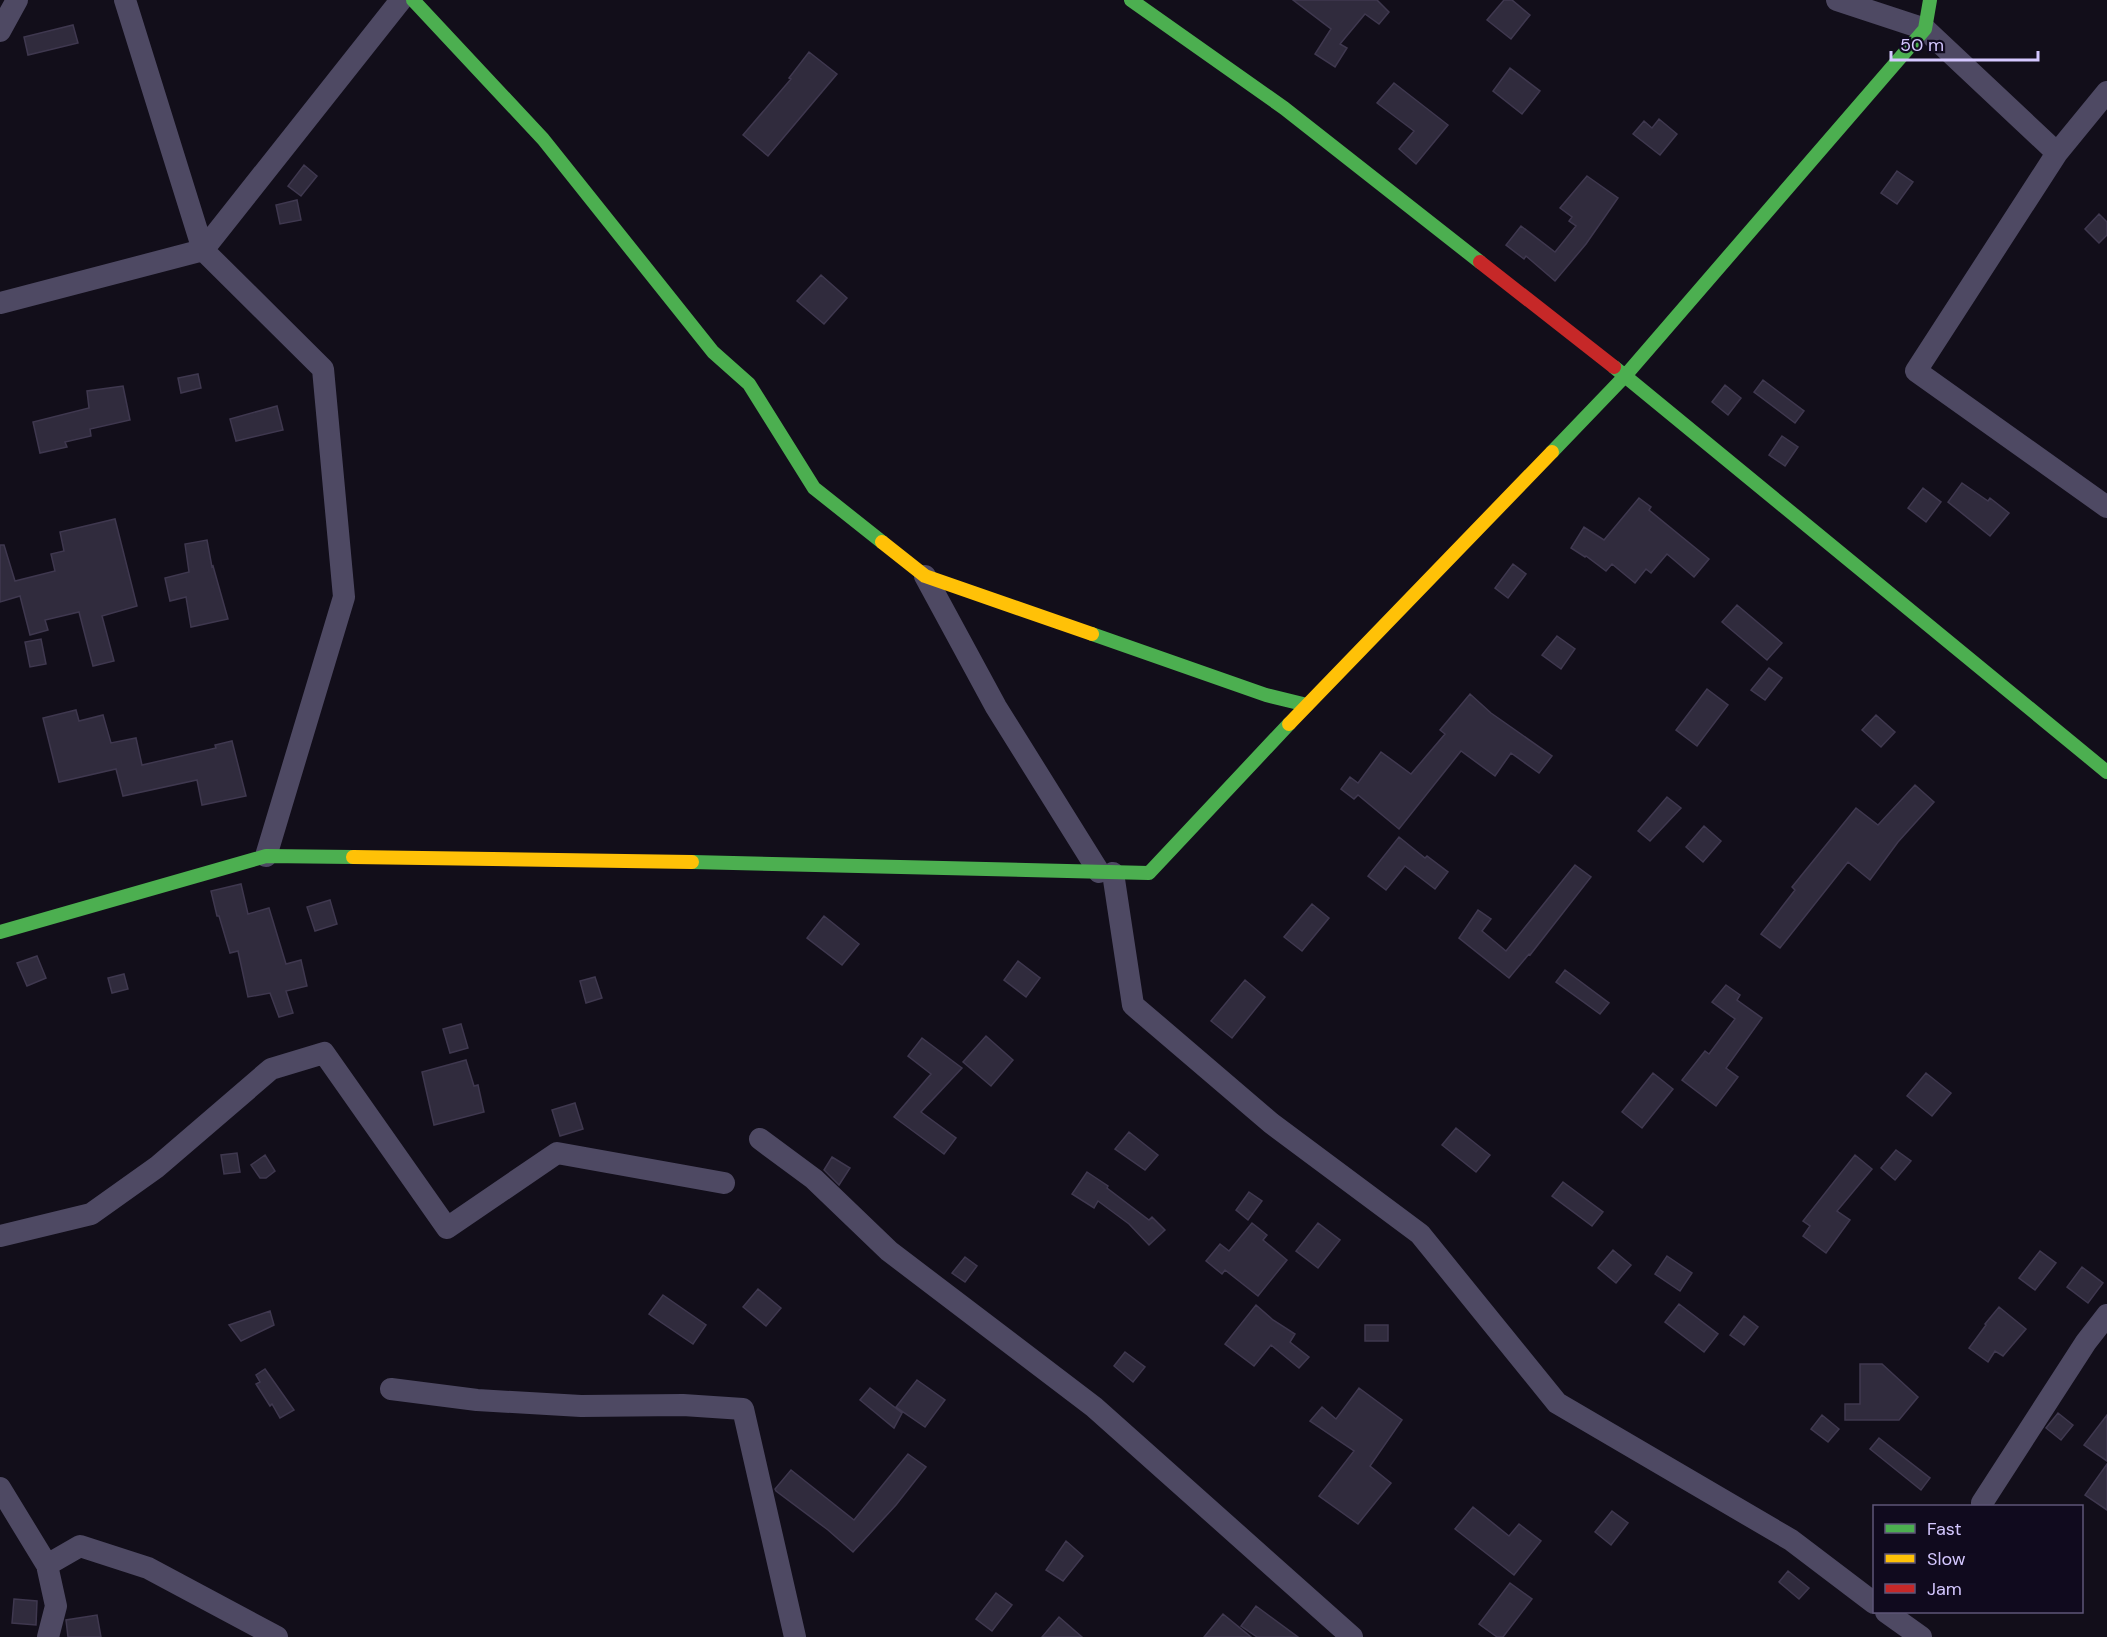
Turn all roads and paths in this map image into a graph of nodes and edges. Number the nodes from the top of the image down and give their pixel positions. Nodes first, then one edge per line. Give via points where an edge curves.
1 (17, 0) edge
2 (125, 0) edge
3 (401, 0) edge
4 (413, 0) edge
5 (1838, 0) edge
6 (1930, 0) edge
7 (1140, 2) edge
8 (1925, 29) junction
9 (0, 31) edge
10 (2107, 92) edge
11 (2057, 153) junction
12 (203, 250) junction
13 (0, 303) edge
14 (1625, 376) junction
15 (2107, 507) edge
16 (925, 576) junction
17 (1306, 705) junction
18 (2107, 772) edge
19 (266, 856) junction
20 (1106, 873) junction
21 (0, 932) edge
22 (760, 1139) dead end
23 (724, 1182) dead end
24 (0, 1236) edge
25 (2107, 1315) edge
26 (391, 1389) dead end
27 (0, 1488) edge
28 (1982, 1503) dead end
29 (47, 1565) junction
30 (1873, 1602) edge
31 (1889, 1613) edge
32 (48, 1637) edge
33 (277, 1637) edge
34 (795, 1637) edge
35 (1352, 1637) edge
36 (1921, 1637) edge

1 - 9 street
2 - 12 street
3 - 12 street
4 - 16 street via 543,139 713,352 749,384 814,488
5 - 8 street
6 - 8 street
7 - 14 street via 1284,108
8 - 11 street
8 - 14 street
10 - 11 street
11 - 15 street via 1916,370
12 - 13 street
12 - 19 street via 323,369 344,597
14 - 17 street
14 - 18 street
16 - 17 street via 1266,695
16 - 20 street via 996,707
17 - 20 street via 1149,873
19 - 20 street
19 - 21 street
20 - 30 street via 1133,1005 1271,1123 1420,1234 1557,1402 1791,1540
22 - 35 street via 814,1179 889,1251 1094,1407
23 - 24 street via 557,1153 447,1228 324,1053 271,1069 157,1167 91,1214
25 - 28 street
26 - 34 street via 581,1407 683,1405 743,1409
27 - 29 street
29 - 32 street via 56,1606
29 - 33 street via 80,1546 148,1568
31 - 36 street

